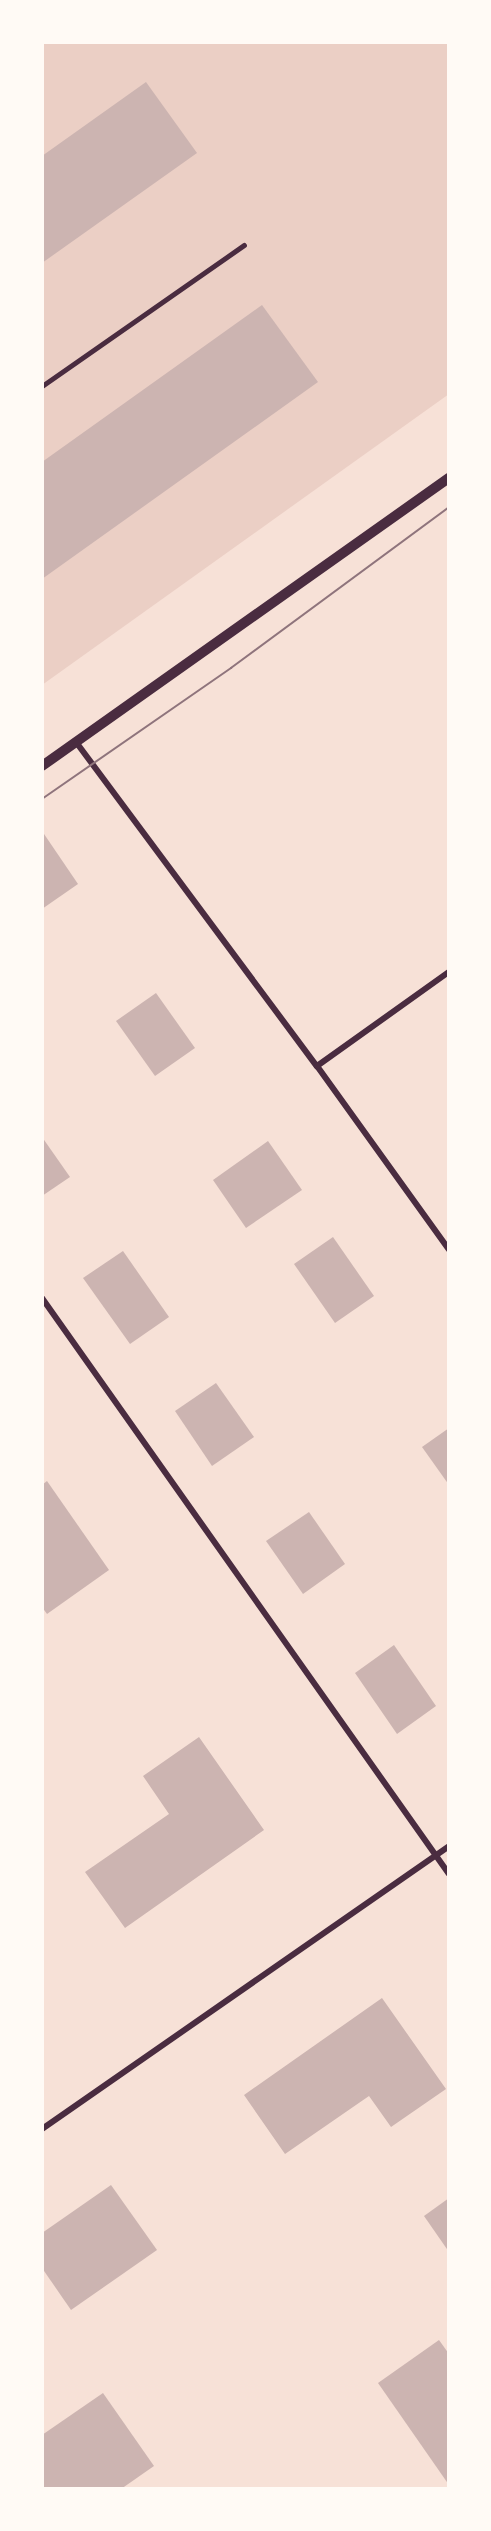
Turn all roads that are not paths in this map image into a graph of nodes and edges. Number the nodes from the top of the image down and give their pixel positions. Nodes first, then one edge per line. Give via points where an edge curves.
1 (244, 245) dead end
2 (42, 386) edge
3 (449, 478) edge
4 (75, 741) junction
5 (42, 766) edge
6 (449, 972) edge
7 (317, 1066) junction
8 (449, 1250) edge
9 (42, 1298) edge
10 (449, 1846) edge
11 (436, 1855) junction
12 (449, 1874) edge
13 (42, 2129) edge

1 - 2 lane
3 - 4 street
4 - 5 street
4 - 7 street
6 - 7 street
7 - 8 street
9 - 11 street
10 - 11 street
11 - 12 street
11 - 13 street

